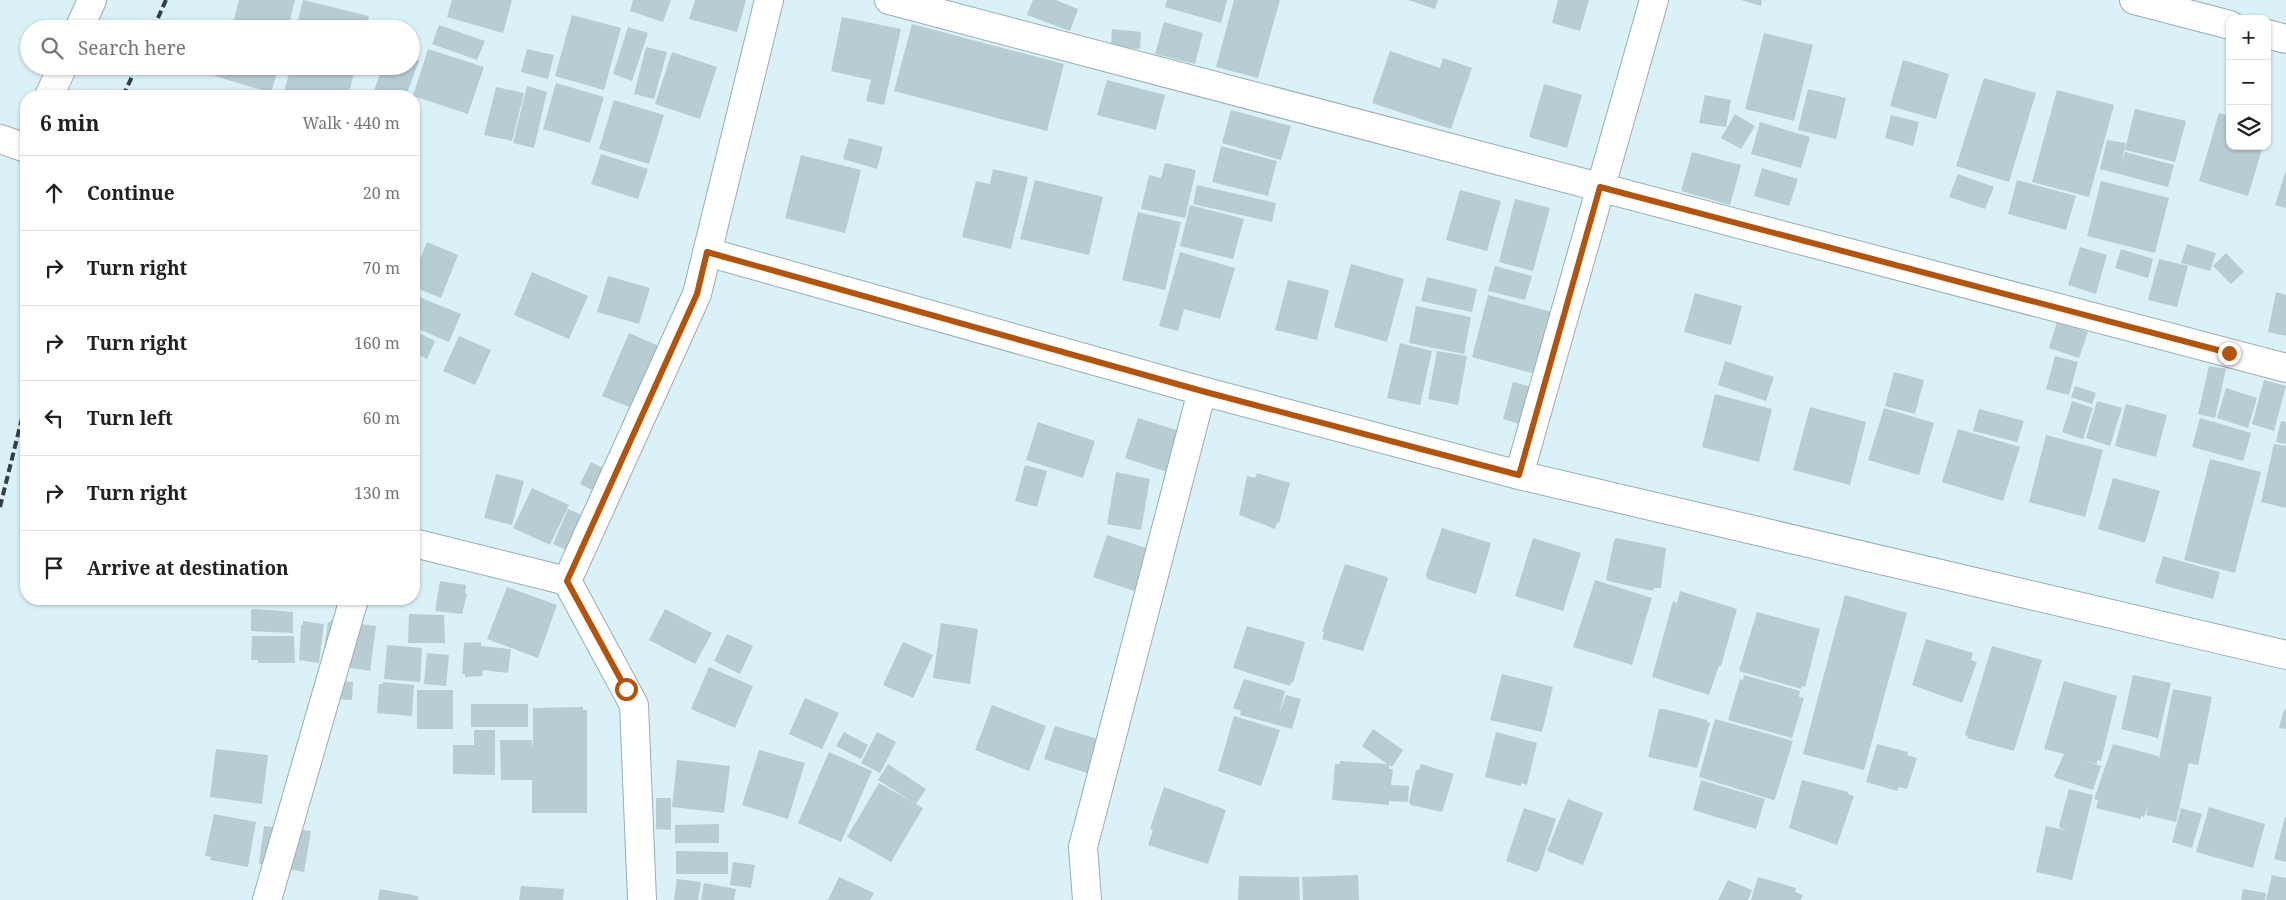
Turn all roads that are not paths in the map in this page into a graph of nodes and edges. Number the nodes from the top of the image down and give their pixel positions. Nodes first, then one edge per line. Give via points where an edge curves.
1 (92, 0) edge
2 (770, 0) edge
3 (889, 0) edge
4 (1654, 0) edge
5 (2134, 0) edge
6 (83, 20) edge
7 (2226, 24) edge
8 (2271, 35) edge
9 (2286, 39) edge
10 (59, 75) edge
11 (52, 90) edge
12 (0, 139) edge
13 (20, 146) edge
14 (1600, 187) junction
15 (707, 252) junction
16 (2286, 368) edge
17 (1202, 391) junction
18 (1519, 475) junction
19 (420, 544) edge
20 (567, 581) junction
21 (352, 605) edge
22 (2286, 655) edge
23 (267, 900) edge
24 (642, 900) edge
25 (1087, 900) edge

1 - 6 street
2 - 15 street
3 - 14 street
4 - 14 street
5 - 7 street
8 - 9 street
10 - 11 street
12 - 13 street
14 - 16 street
14 - 18 street
15 - 17 street
15 - 20 street via 697,294
17 - 18 street
17 - 25 street via 1084,847
18 - 22 street
19 - 20 street
20 - 24 street via 634,705
21 - 23 street

